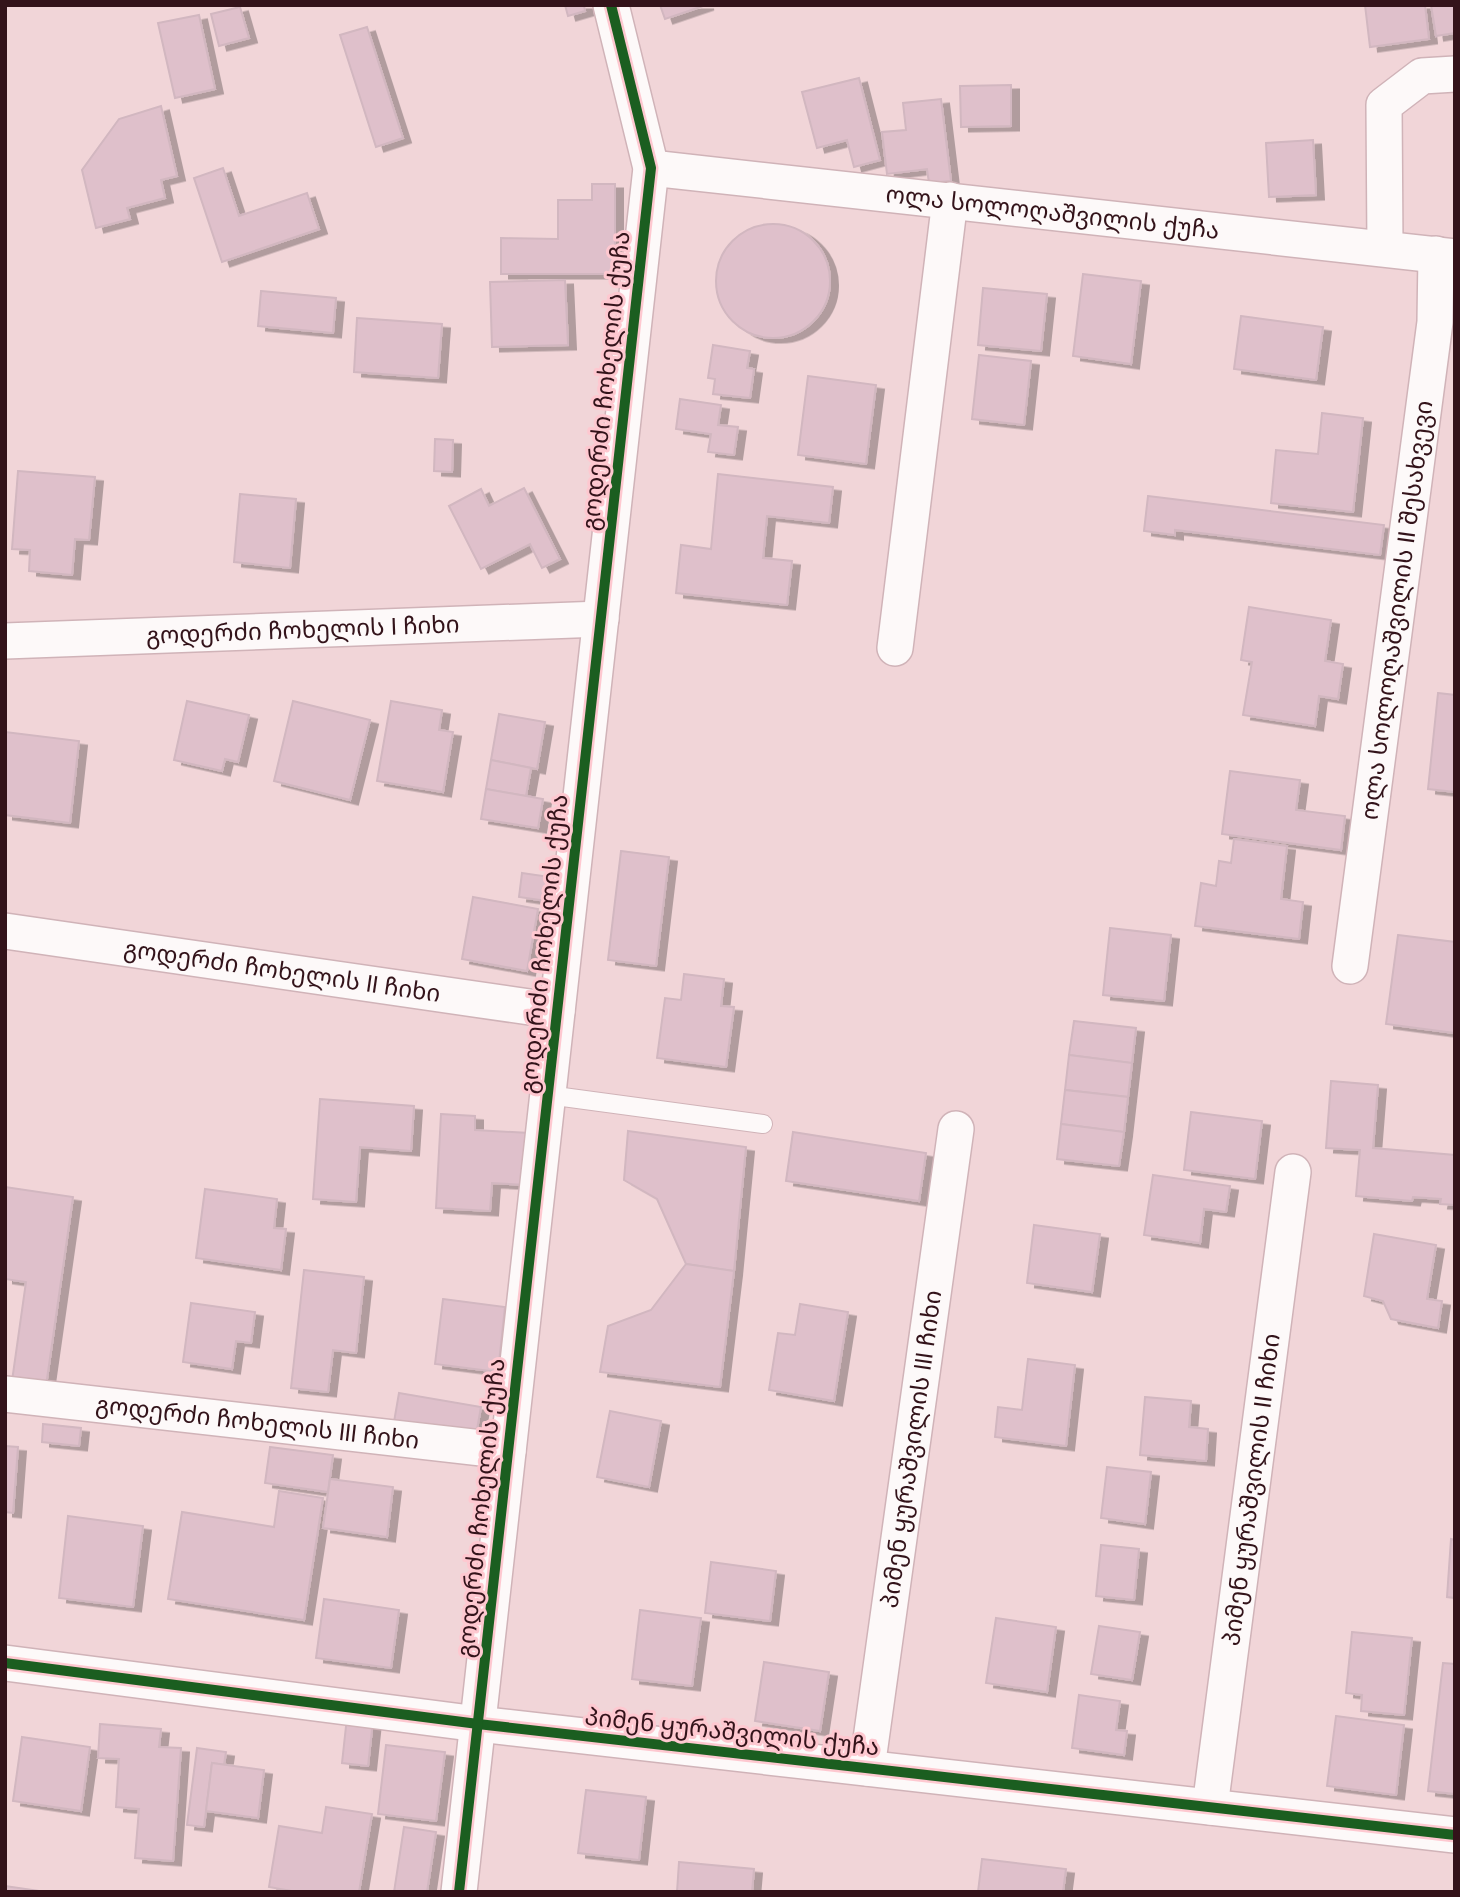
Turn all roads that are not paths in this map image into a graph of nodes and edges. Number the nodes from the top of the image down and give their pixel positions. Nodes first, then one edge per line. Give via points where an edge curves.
1 (611, 5) edge
2 (1455, 74) edge
3 (651, 168) junction
4 (950, 200) junction
5 (1385, 248) junction
6 (1446, 255) edge
7 (601, 619) junction
8 (5, 641) edge
9 (895, 648) dead end
10 (5, 931) edge
11 (1350, 966) dead end
12 (557, 1011) junction
13 (548, 1095) junction
14 (763, 1124) dead end
15 (956, 1129) dead end
16 (1293, 1172) dead end
17 (5, 1394) edge
18 (508, 1451) junction
19 (5, 1663) edge
20 (478, 1724) junction
21 (867, 1768) junction
22 (1210, 1807) junction
23 (1455, 1835) edge
24 (459, 1892) edge

1 - 3 street, გოდერძი ჩოხელის ქუჩა
2 - 5 street via 1422,76 1384,105
3 - 4 street, ოლა სოლოღაშვილის ქუჩა
3 - 7 street, გოდერძი ჩოხელის ქუჩა
4 - 5 street, ოლა სოლოღაშვილის ქუჩა
4 - 9 street
5 - 6 street, ოლა სოლოღაშვილის ქუჩა
6 - 11 street, ოლა სოლოღაშვილის II შესახვევი
7 - 8 street, გოდერძი ჩოხელის I ჩიხი
7 - 12 street, გოდერძი ჩოხელის ქუჩა
10 - 12 street, გოდერძი ჩოხელის II ჩიხი
12 - 13 street, გოდერძი ჩოხელის ქუჩა
13 - 14 lane
13 - 18 street, გოდერძი ჩოხელის ქუჩა
15 - 21 street, პიმენ ყურაშვილის III ჩიხი
16 - 22 street, პიმენ ყურაშვილის II ჩიხი
17 - 18 street, გოდერძი ჩოხელის III ჩიხი
18 - 20 street, გოდერძი ჩოხელის ქუჩა
19 - 20 street, პიმენ ყურაშვილის ქუჩა
20 - 21 street, პიმენ ყურაშვილის ქუჩა
20 - 24 street, გოდერძი ჩოხელის ქუჩა
21 - 22 street, პიმენ ყურაშვილის ქუჩა
22 - 23 street, პიმენ ყურაშვილის ქუჩა

